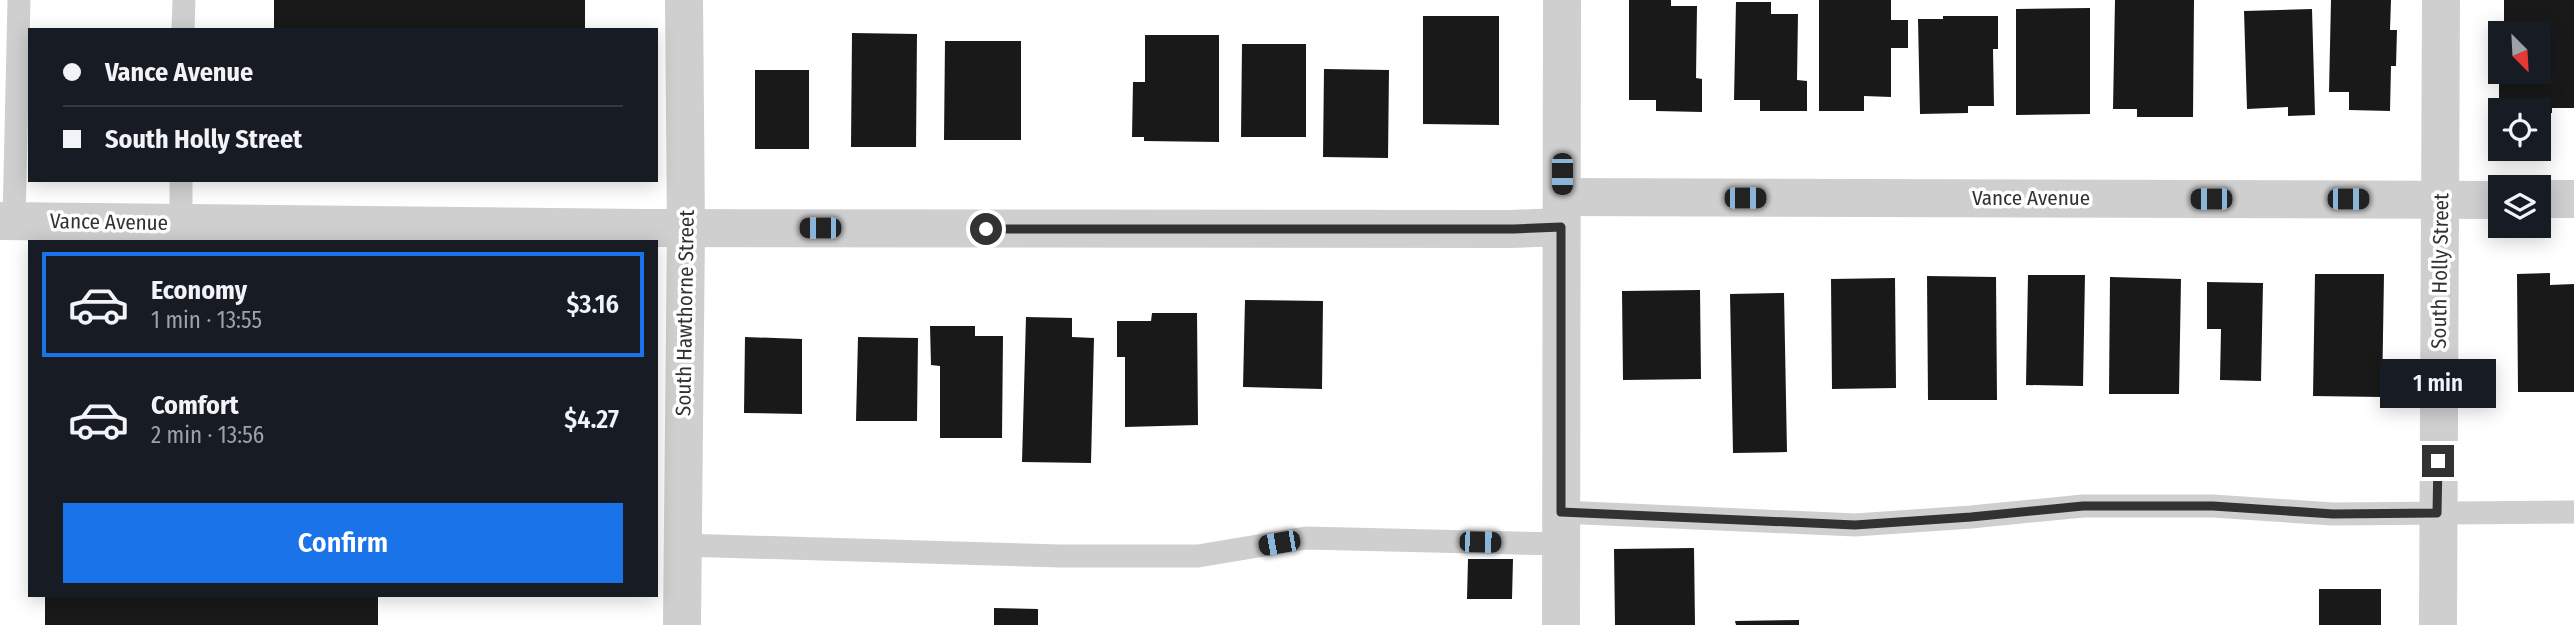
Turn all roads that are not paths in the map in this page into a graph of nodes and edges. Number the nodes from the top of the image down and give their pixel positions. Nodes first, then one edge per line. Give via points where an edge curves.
1 (19, 0) edge
2 (184, 0) edge
3 (684, 0) edge
4 (1562, 0) edge
5 (2441, 0) edge
6 (183, 28) edge
7 (23, 120) edge
8 (181, 182) edge
9 (2551, 199) edge
10 (2574, 199) edge
11 (2441, 200) junction
12 (2488, 200) edge
13 (1562, 212) junction
14 (7, 221) edge
15 (181, 223) junction
16 (686, 228) junction
17 (2574, 512) edge
18 (2437, 513) junction
19 (1561, 528) junction
20 (682, 545) junction
21 (682, 625) edge
22 (1561, 625) edge
23 (2438, 625) edge

1 - 7 lane
2 - 6 lane
3 - 16 street, South Hawthorne Street
4 - 13 street
5 - 11 street, South Holly Street
7 - 14 lane
8 - 15 lane
9 - 10 street
11 - 12 street, Vance Avenue
11 - 13 street, Vance Avenue
11 - 18 street, South Holly Street
13 - 16 street, Vance Avenue via 1514,229
13 - 19 street
14 - 15 street, Vance Avenue
15 - 16 street, Vance Avenue
16 - 20 street, South Hawthorne Street
17 - 18 lane
18 - 19 lane via 2083,506 1855,525
18 - 23 street, South Holly Street
19 - 20 lane via 1306,538 1198,556
19 - 22 street
20 - 21 street, South Hawthorne Street

